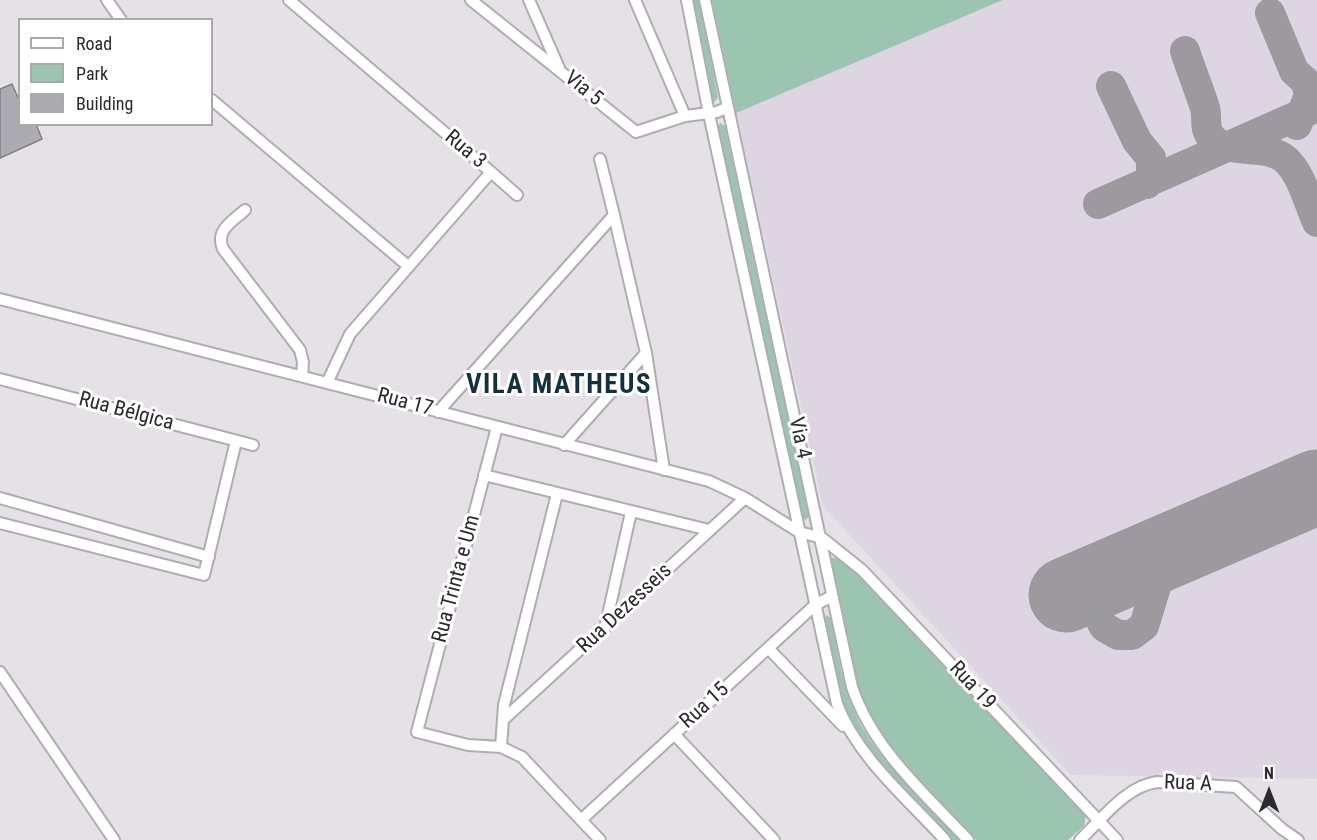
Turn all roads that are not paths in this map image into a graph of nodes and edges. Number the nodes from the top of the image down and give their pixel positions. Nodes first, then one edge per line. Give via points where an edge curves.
1 (107, 0) edge
2 (289, 0) edge
3 (529, 0) edge
4 (635, 0) edge
5 (687, 0) edge
6 (705, 0) edge
7 (473, 1) edge
8 (120, 18) edge
9 (560, 70) junction
10 (213, 101) edge
11 (726, 108) junction
12 (709, 114) junction
13 (685, 116) junction
14 (600, 159) dead end
15 (491, 172) junction
16 (517, 195) dead end
17 (245, 210) dead end
18 (614, 215) junction
19 (408, 266) junction
20 (0, 299) edge
21 (646, 353) junction
22 (302, 376) junction
23 (0, 380) edge
24 (327, 383) junction
25 (438, 412) junction
26 (497, 427) junction
27 (236, 441) junction
28 (253, 445) dead end
29 (564, 445) junction
30 (664, 470) junction
31 (484, 475) junction
32 (557, 494) junction
33 (0, 498) edge
34 (745, 498) junction
35 (631, 512) junction
36 (0, 523) edge
37 (709, 530) junction
38 (799, 532) junction
39 (822, 538) junction
40 (209, 557) junction
41 (832, 596) junction
42 (815, 605) junction
43 (605, 628) junction
44 (768, 648) junction
45 (0, 672) edge
46 (504, 719) junction
47 (850, 733) junction
48 (674, 734) junction
49 (501, 747) junction
50 (581, 820) junction
51 (1099, 821) junction
52 (114, 840) edge
53 (600, 840) edge
54 (774, 840) edge
55 (945, 840) edge
56 (968, 840) edge
57 (1080, 840) edge
58 (1117, 840) edge
59 (1298, 840) edge

1 - 8 street
2 - 15 street, Rua 3
3 - 9 street
4 - 13 street
5 - 12 street, Via 4
6 - 11 street, Via 4
7 - 9 street, Via 5
9 - 13 street, Via 5 via 636,132
10 - 19 street
11 - 12 street, Via 5
11 - 39 street, Via 4
12 - 13 street, Via 5
12 - 38 street, Via 4
14 - 18 street
15 - 16 street
15 - 19 street, Rua 3
17 - 22 street via 220,233 219,240 300,350
18 - 21 street
18 - 25 street
19 - 24 street, Rua 3 via 350,334
20 - 22 street, Rua 17
21 - 29 street
21 - 30 street
22 - 24 street, Rua 17
23 - 27 street, Rua Bélgica
24 - 25 street, Rua 17
25 - 26 street, Rua 17
26 - 29 street, Rua 17
26 - 31 street, Rua Trinta e Um
27 - 28 street, Rua Bélgica
27 - 40 street
29 - 30 street, Rua 17
30 - 34 street, Rua 17 via 709,481
31 - 32 street
31 - 49 street, Rua Trinta e Um via 417,732 468,745
32 - 35 street
32 - 46 street via 504,705
33 - 40 street
34 - 37 street, Rua Dezesseis
34 - 38 street, Rua 17
35 - 37 street
35 - 43 street
36 - 40 street via 204,575
37 - 43 street, Rua Dezesseis
38 - 39 street, Rua 17
38 - 42 street, Via 4
39 - 41 street, Via 4
39 - 51 street, Rua 19 via 862,570
41 - 42 street, Rua 15
41 - 56 street, Via 4 via 852,687 866,722 888,753
42 - 44 street, Rua 15
42 - 47 street, Via 4 via 837,704
43 - 46 street, Rua Dezesseis
44 - 47 street
44 - 48 street, Rua 15
45 - 52 street
46 - 49 street
47 - 55 street, Via 4
48 - 50 street, Rua 15
48 - 54 street
49 - 50 street via 522,757
50 - 53 street
51 - 57 street, Rua A
51 - 58 street, Rua 19
51 - 59 street, Rua A via 1146,784 1224,785 1236,787

